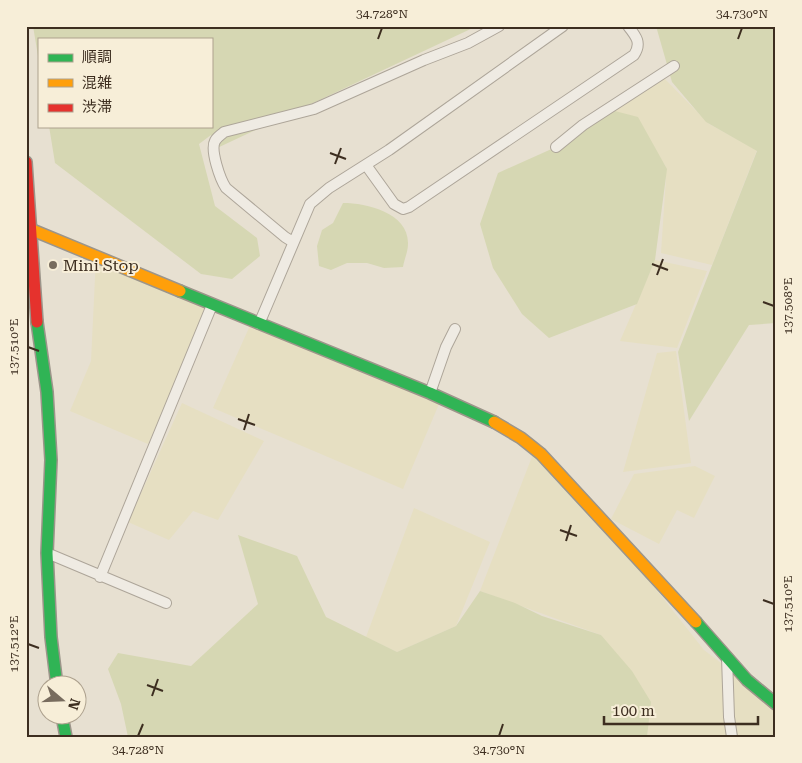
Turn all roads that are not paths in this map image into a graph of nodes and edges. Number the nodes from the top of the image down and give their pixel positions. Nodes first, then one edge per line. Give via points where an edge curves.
1 (499, 26) edge
2 (562, 26) edge
3 (628, 26) edge
4 (674, 66) dead end
5 (556, 147) dead end
6 (26, 162) edge
7 (366, 165) junction
8 (28, 229) edge
9 (293, 242) junction
10 (212, 305) junction
11 (259, 324) junction
12 (455, 329) dead end
13 (430, 394) junction
14 (47, 553) junction
15 (100, 577) junction
16 (166, 604) dead end
17 (727, 657) junction
18 (56, 676) edge
19 (776, 704) edge
20 (732, 737) edge

1 - 9 street via 468,43 314,108 224,132 215,140 213,150 226,188
2 - 7 street
3 - 7 street via 639,43 634,55 409,208 403,209 394,204
4 - 5 street via 583,125
6 - 8 street
7 - 9 street via 310,204
8 - 10 street
8 - 14 street via 47,392 51,460
9 - 11 street
10 - 11 street
10 - 15 street
11 - 13 street
12 - 13 street
13 - 17 street via 502,426 541,454
14 - 15 street
14 - 18 street
15 - 16 street
17 - 19 street via 747,680
17 - 20 street

